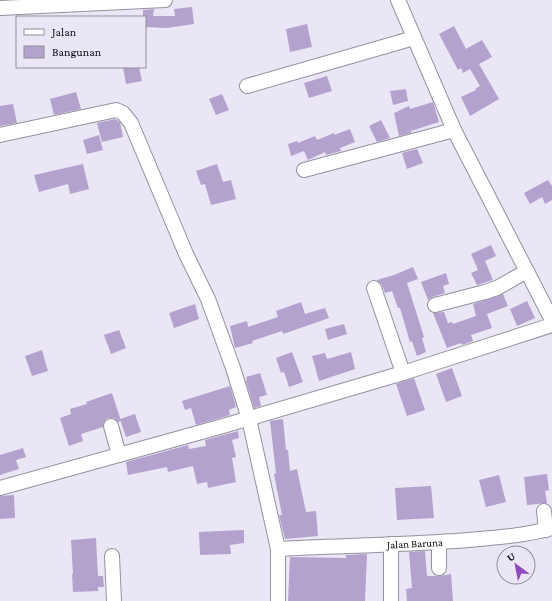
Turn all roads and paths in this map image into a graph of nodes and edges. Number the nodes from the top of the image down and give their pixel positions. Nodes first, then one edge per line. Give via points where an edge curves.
1 (165, 0) edge
2 (398, 0) edge
3 (0, 8) edge
4 (414, 38) junction
5 (247, 86) dead end
6 (454, 130) junction
7 (0, 135) edge
8 (304, 170) dead end
9 (527, 271) junction
10 (374, 288) dead end
11 (435, 305) dead end
12 (552, 320) edge
13 (552, 325) edge
14 (403, 373) junction
15 (249, 418) junction
16 (112, 426) dead end
17 (119, 455) junction
18 (0, 488) edge
19 (544, 512) dead end
20 (549, 529) edge
21 (439, 542) junction
22 (391, 544) junction
23 (278, 549) junction
24 (112, 556) dead end
25 (439, 568) dead end
26 (114, 601) edge
27 (278, 601) edge
28 (391, 601) edge

1 - 3 street
2 - 4 street
4 - 5 street
4 - 6 street
6 - 8 street
6 - 9 street
7 - 15 street via 106,111 116,110 123,113 131,123 186,254 208,299
9 - 11 street via 497,288
9 - 12 street
10 - 14 street
13 - 14 street
14 - 15 street
15 - 17 street
15 - 23 street
16 - 17 street
17 - 18 street
19 - 20 street
20 - 21 street, Jalan Baruna via 518,535
21 - 22 street, Jalan Baruna
21 - 25 street
22 - 23 street, Jalan Baruna
22 - 28 street
23 - 27 street
24 - 26 street

